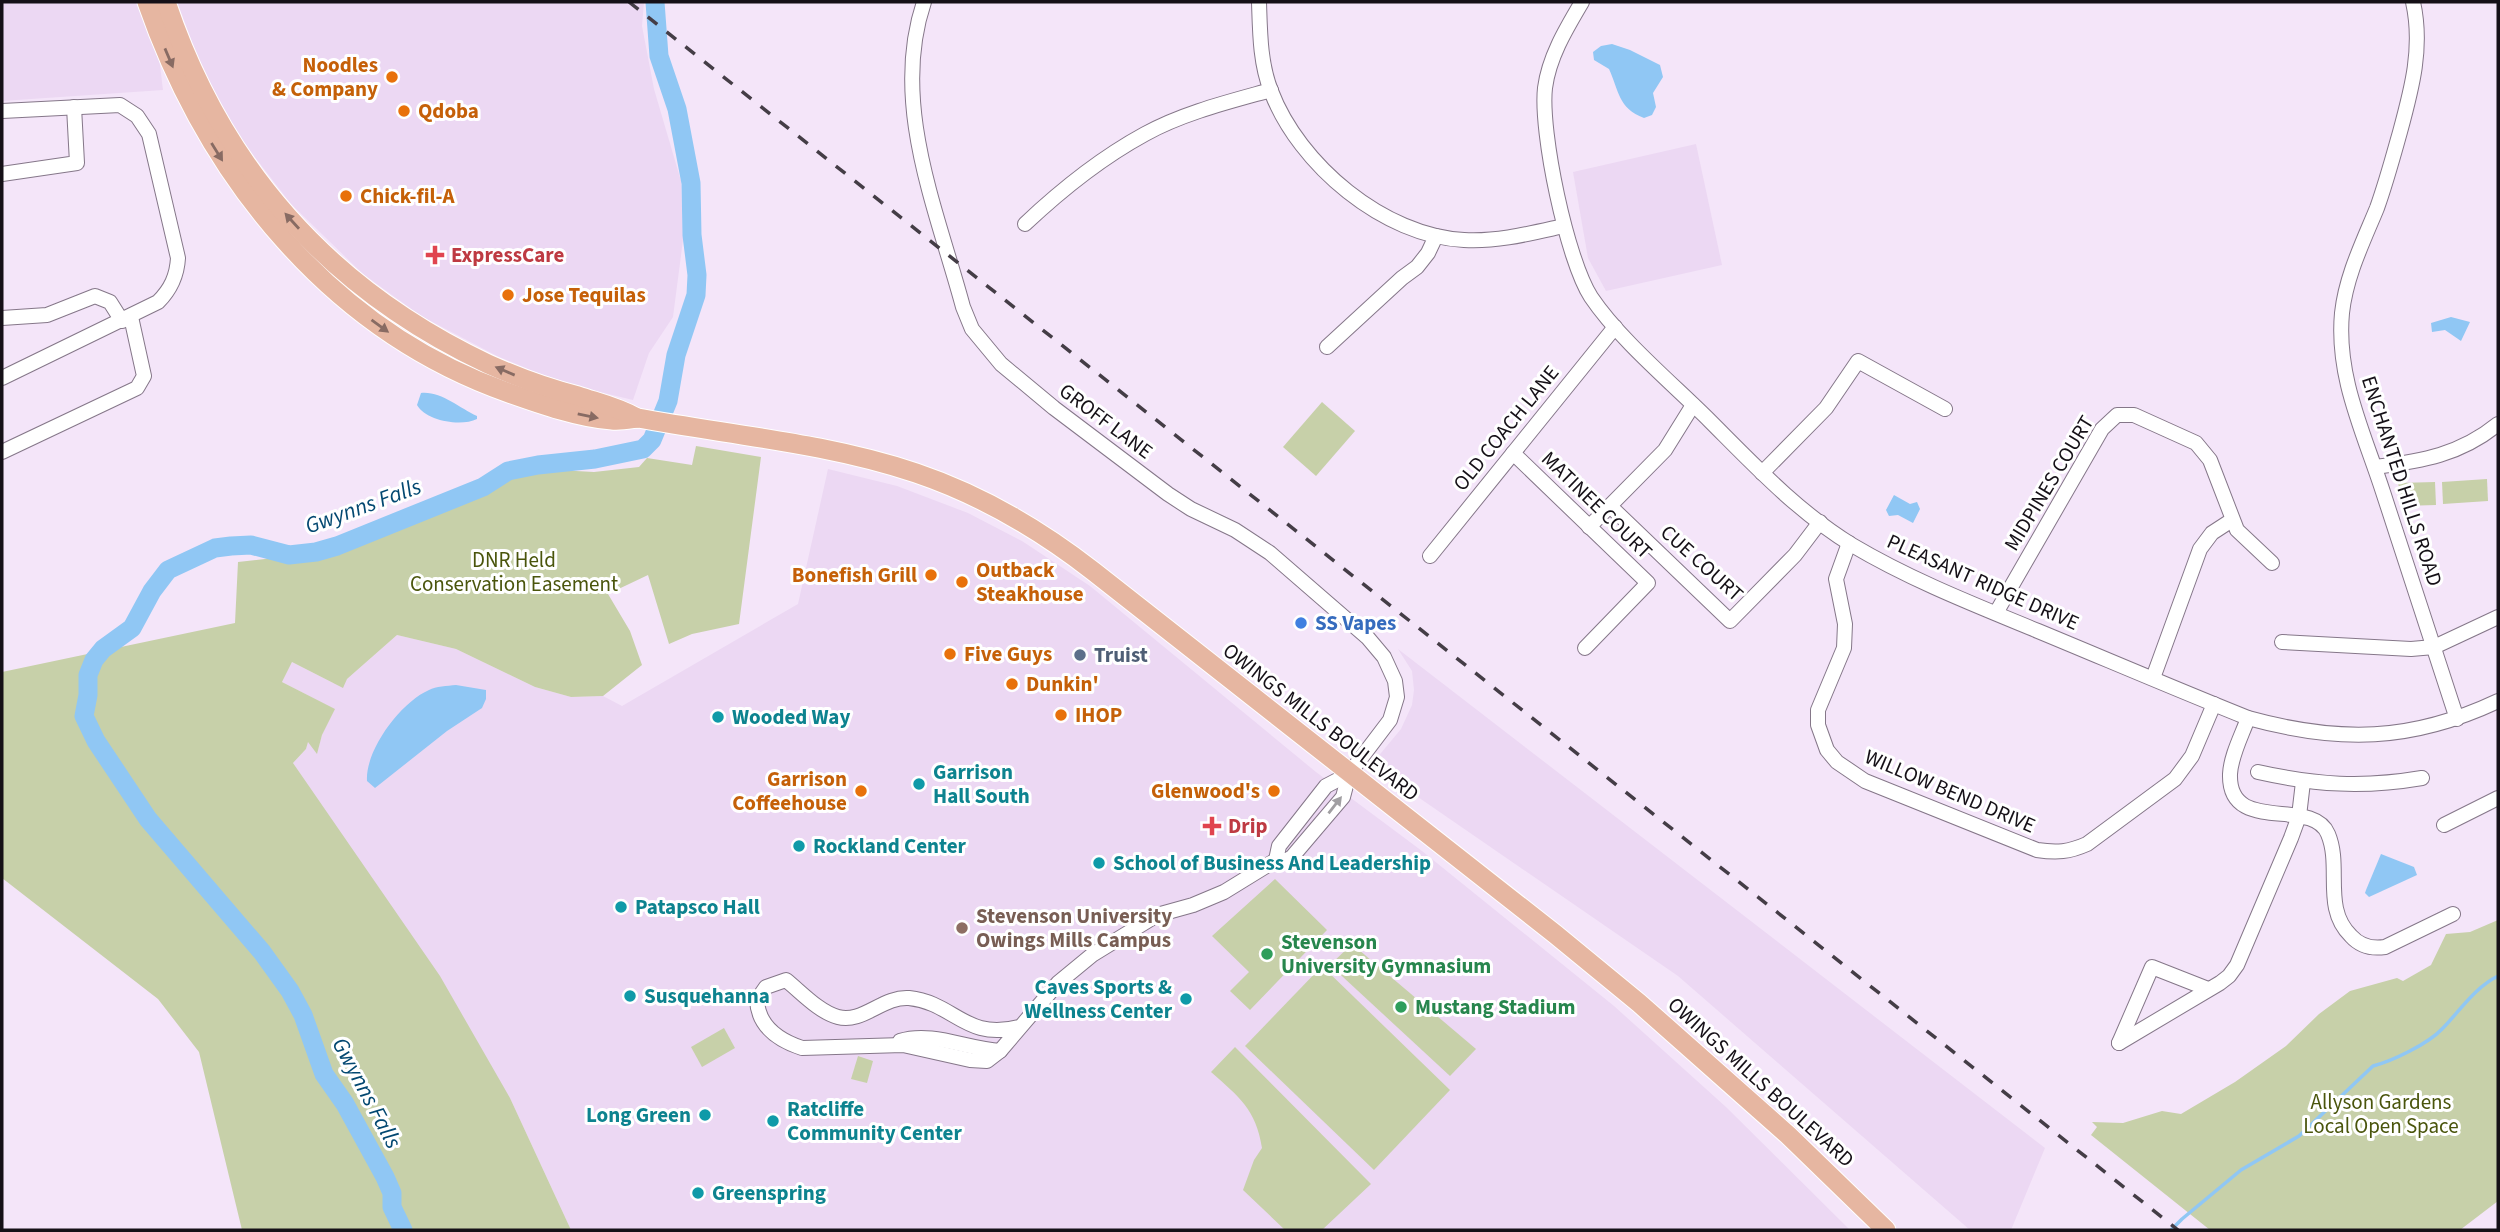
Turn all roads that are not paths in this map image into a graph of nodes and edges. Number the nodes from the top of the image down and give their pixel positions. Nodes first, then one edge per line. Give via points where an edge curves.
1 (147, 2) edge
2 (166, 2) edge
3 (924, 2) edge
4 (1259, 2) edge
5 (1582, 2) edge
6 (2413, 2) edge
7 (1271, 90) junction
8 (74, 107) junction
9 (2, 111) edge
10 (2, 174) edge
11 (1025, 224) dead end
12 (1564, 226) junction
13 (1436, 236) junction
14 (2, 318) edge
15 (126, 319) junction
16 (1615, 327) junction
17 (1326, 347) dead end
18 (2, 377) edge
19 (1693, 405) junction
20 (1945, 409) dead end
21 (638, 418) junction
22 (2498, 424) edge
23 (2, 453) edge
24 (1513, 453) junction
25 (2375, 467) junction
26 (1762, 473) junction
27 (1610, 506) junction
28 (2232, 520) junction
29 (1820, 522) junction
30 (1589, 527) junction
31 (1849, 543) junction
32 (1430, 556) dead end
33 (2272, 563) dead end
34 (1996, 613) junction
35 (2498, 617) edge
36 (2282, 642) dead end
37 (2434, 647) junction
38 (1585, 648) dead end
39 (2153, 678) junction
40 (2498, 701) edge
41 (2214, 705) junction
42 (2248, 718) junction
43 (2457, 719) junction
44 (2258, 772) dead end
45 (1349, 774) junction
46 (2422, 778) dead end
47 (2303, 782) junction
48 (2498, 798) edge
49 (2299, 816) junction
50 (1295, 825) junction
51 (2444, 825) dead end
52 (1310, 838) junction
53 (1276, 860) junction
54 (2452, 914) dead end
55 (2208, 989) junction
56 (1019, 1027) junction
57 (1886, 1230) edge

1 -> 21 main road, OWINGS MILLS BOULEVARD via 179,81 227,168 277,235 338,294 396,337 486,384 595,417
21 -> 2 main road, OWINGS MILLS BOULEVARD via 526,379 463,351 392,310 340,270 248,167 213,113
3 - 45 street, GROFF LANE via 914,46 914,112 927,183 972,329 1000,364 1054,408 1168,494 1270,553 1380,650 1395,681 1396,705
4 - 7 street via 1262,52
5 - 12 street, PLEASANT RIDGE DRIVE via 1562,37 1545,87 1544,114
6 - 25 street, ENCHANTED HILLS ROAD via 2415,73 2388,176 2351,273 2342,312 2350,400
7 - 11 street via 1214,106 1147,133 1093,168
7 - 13 street via 1295,136 1329,173 1373,209
8 - 9 street
8 - 10 street via 77,163
8 - 15 street via 120,105 137,116 149,134 176,247 177,270 158,302
12 - 13 street via 1487,240
12 - 16 street, PLEASANT RIDGE DRIVE via 1589,293
13 - 17 street via 1417,267
14 - 15 street via 47,315 95,296 110,302
15 - 18 street
15 - 23 street via 144,376 137,388
16 - 19 street, PLEASANT RIDGE DRIVE
16 - 24 street, OLD COACH LANE
19 - 26 street, PLEASANT RIDGE DRIVE
19 - 27 street via 1665,450
20 - 26 street via 1858,360 1826,408
21 - 45 main road, OWINGS MILLS BOULEVARD via 876,461 933,479 998,508 1080,561
22 - 25 street via 2453,451
24 - 30 street, MATINEE COURT
24 - 32 street, OLD COACH LANE
25 - 37 street, ENCHANTED HILLS ROAD
26 - 29 street, PLEASANT RIDGE DRIVE
27 - 29 street, CUE COURT via 1730,621 1795,555
27 - 30 street
28 - 33 street, MIDPINES COURT
28 - 34 street, MIDPINES COURT via 2210,460 2196,443 2134,415 2117,415 2102,429
28 - 39 street via 2212,533 2200,549
29 - 31 street, PLEASANT RIDGE DRIVE
30 - 38 street, MATINEE COURT via 1648,583
31 - 34 street, PLEASANT RIDGE DRIVE via 1920,581
31 - 41 street, WILLOW BEND DRIVE via 1836,579 1845,624 1844,648 1822,696 1818,725 1832,756 1865,781 2037,850 2071,851 2175,779 2192,755
34 - 39 street, PLEASANT RIDGE DRIVE
35 - 37 street
36 - 37 street
37 - 43 street, ENCHANTED HILLS ROAD
39 - 41 street, PLEASANT RIDGE DRIVE
40 - 43 street, PLEASANT RIDGE DRIVE
41 - 42 street, PLEASANT RIDGE DRIVE
42 - 43 street, PLEASANT RIDGE DRIVE via 2289,729 2352,736 2415,730
42 - 49 street via 2230,773 2235,794 2252,810
44 - 47 street
45 - 50 street via 1326,786
52 -> 45 street via 1342,797
45 - 57 main road, OWINGS MILLS BOULEVARD via 1639,1003 1788,1135
46 - 47 street via 2364,785
47 - 49 street
48 - 51 street
49 - 54 street via 2318,823 2329,835 2336,908 2354,939 2385,947
49 - 55 street via 2243,953 2229,976
50 - 52 street
50 - 53 street via 1279,846
52 - 53 street via 1292,857
53 - 56 street via 1224,892 1157,915 1092,955 1058,983
55 - 55 street via 2197,996 2119,1043 2152,967
56 - 56 street via 993,1058 982,1062 918,1047 802,1048 767,1027 757,1000 765,986 786,979 837,1017 854,1016 903,998 925,1001 976,1028 1004,1031

